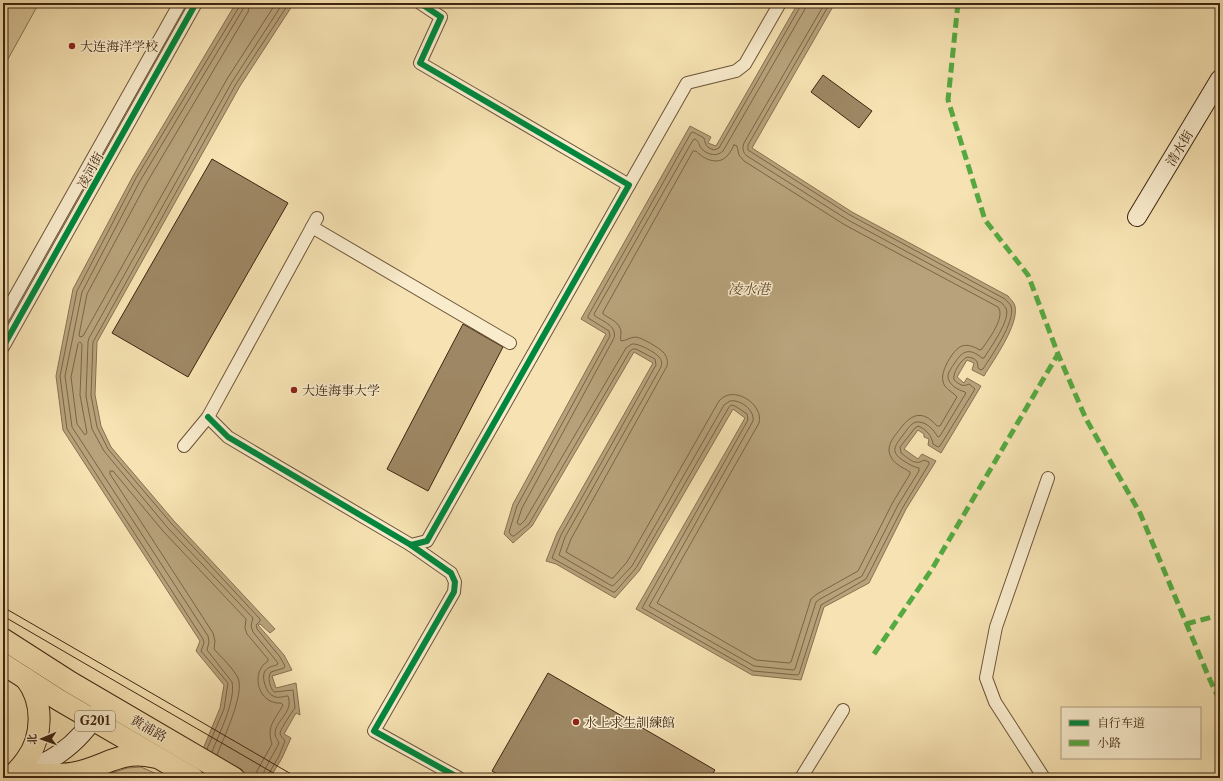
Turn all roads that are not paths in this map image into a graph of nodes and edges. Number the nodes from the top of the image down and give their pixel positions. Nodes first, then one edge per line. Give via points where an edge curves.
1 (180, 3) edge
2 (196, 3) edge
3 (420, 3) edge
4 (780, 3) edge
5 (1220, 79) edge
6 (629, 185) junction
7 (1137, 217) dead end
8 (3, 318) edge
9 (510, 343) dead end
10 (3, 347) edge
11 (208, 417) junction
12 (184, 446) dead end
13 (1048, 478) dead end
14 (410, 545) junction
15 (3, 639) edge
16 (3, 664) edge
17 (24, 677) junction
18 (105, 702) junction
19 (843, 710) dead end
20 (94, 720) junction
21 (164, 761) junction
22 (8, 775) edge
23 (192, 778) edge
24 (234, 778) edge
25 (459, 778) edge
26 (801, 778) edge
27 (1044, 778) edge

1 - 8 street, 凌河街
2 - 10 street, 凌河街
3 - 6 street via 441,17 420,63
4 - 6 street via 745,64 736,71 687,83
5 - 7 main road, 清水街
6 - 14 street via 427,541
9 - 11 street via 314,223
11 - 12 street
11 - 14 street via 228,437
13 - 27 street via 996,627 986,678 995,702
14 - 25 street via 451,573 455,582 454,592 374,731
15 - 18 highway, 黄浦路 / G201
16 - 17 highway, 黄浦路 / G201
17 - 20 highway, 黄浦路 / G201
17 - 22 highway via 33,688 38,702 38,731 34,746 26,760
18 - 20 main road
18 - 24 highway, 黄浦路 / G201
19 - 26 street
20 - 21 highway, 黄浦路 / G201
20 - 22 main road via 81,737 50,761
21 - 22 highway via 146,755 131,755 73,773
21 - 23 highway, 黄浦路 / G201

